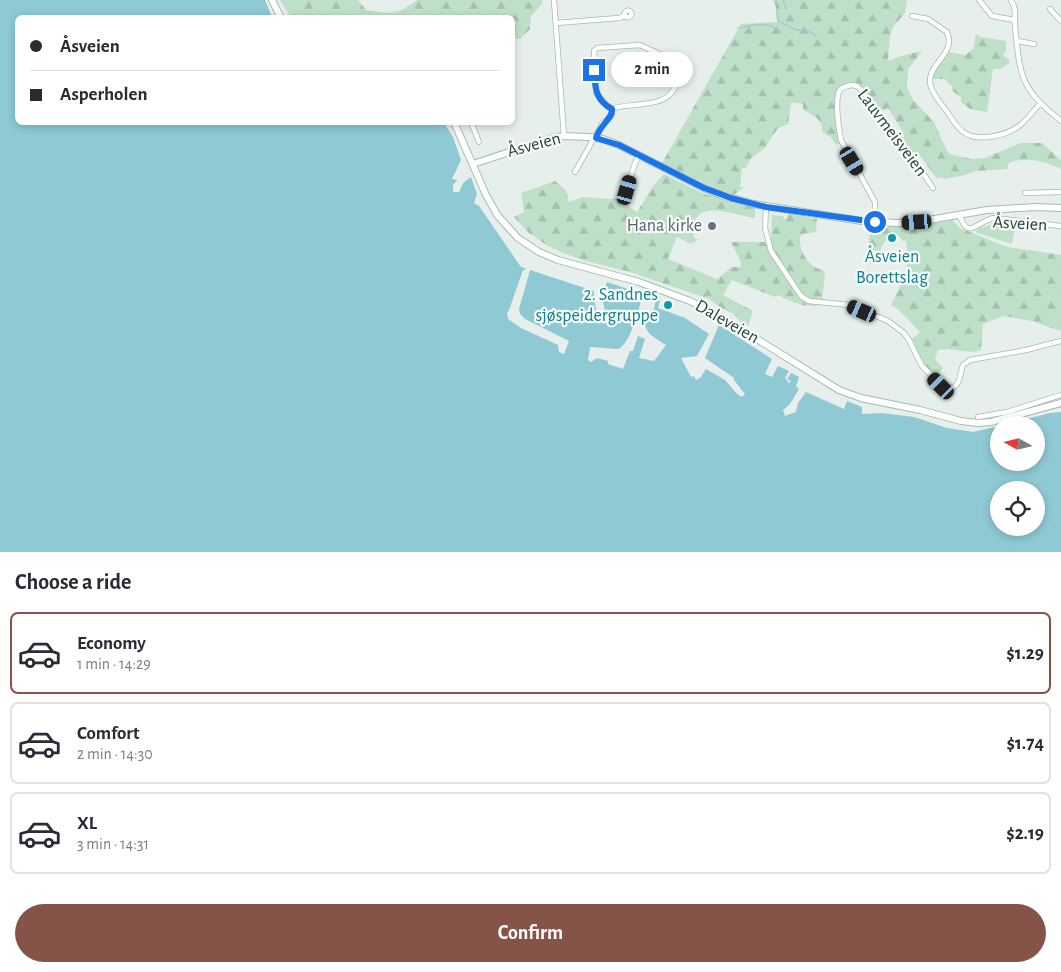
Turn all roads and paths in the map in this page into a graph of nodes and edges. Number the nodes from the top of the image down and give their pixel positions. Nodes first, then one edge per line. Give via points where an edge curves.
1 (272, 0) edge
2 (554, 0) edge
3 (980, 0) edge
4 (1011, 0) edge
5 (1050, 9) dead end
6 (280, 15) edge
7 (625, 16) dead end
8 (912, 16) dead end
9 (1015, 20) junction
10 (1061, 21) edge
11 (556, 23) junction
12 (1017, 41) junction
13 (1034, 44) dead end
14 (1040, 104) junction
15 (612, 109) junction
16 (1061, 121) edge
17 (455, 125) edge
18 (472, 125) edge
19 (564, 136) junction
20 (596, 138) junction
21 (479, 142) dead end
22 (639, 155) junction
23 (473, 164) junction
24 (575, 172) dead end
25 (933, 188) dead end
26 (1061, 192) edge
27 (1025, 193) dead end
28 (625, 196) dead end
29 (766, 207) junction
30 (1061, 208) edge
31 (959, 214) junction
32 (875, 222) junction
33 (1061, 226) edge
34 (1061, 340) edge
35 (1061, 395) edge
36 (1061, 403) edge
37 (978, 417) dead end

1 - 6 main road
2 - 11 street
3 - 9 street via 992,16
4 - 9 street via 1016,8
5 - 10 street
7 - 11 street
8 - 14 street via 928,19 947,32 948,48 933,70 930,83 964,133 984,138 1011,130
9 - 12 street
11 - 19 street
12 - 13 street
12 - 14 street via 1021,74
14 - 16 street
15 - 15 street via 596,93 595,49 640,44 685,66 669,97 657,103
15 - 20 street via 612,115 602,124
17 - 23 main road, Daleveien
18 - 21 street
19 - 20 main road, Åsveien
19 - 23 main road, Åsveien
20 - 22 main road, Åsveien
20 - 24 street, Åsveien
22 - 28 street
22 - 29 main road, Åsveien via 712,192
23 - 36 main road, Daleveien via 498,216 518,238 539,252 690,300 846,393 973,423 992,422
25 - 32 street, Lauvmeisveien via 862,90 851,85 844,87 837,100 841,140 875,202
26 - 27 street, Åsveien
29 - 32 main road, Åsveien
29 - 34 street via 765,228 771,251 801,296 809,301 850,305 888,321 904,333 922,366 946,388 958,384 963,365 970,360
30 - 31 main road, Åsveien
31 - 32 main road, Åsveien via 917,222
31 - 33 street, Åsveien via 967,228 994,218
35 - 37 street via 1007,412

